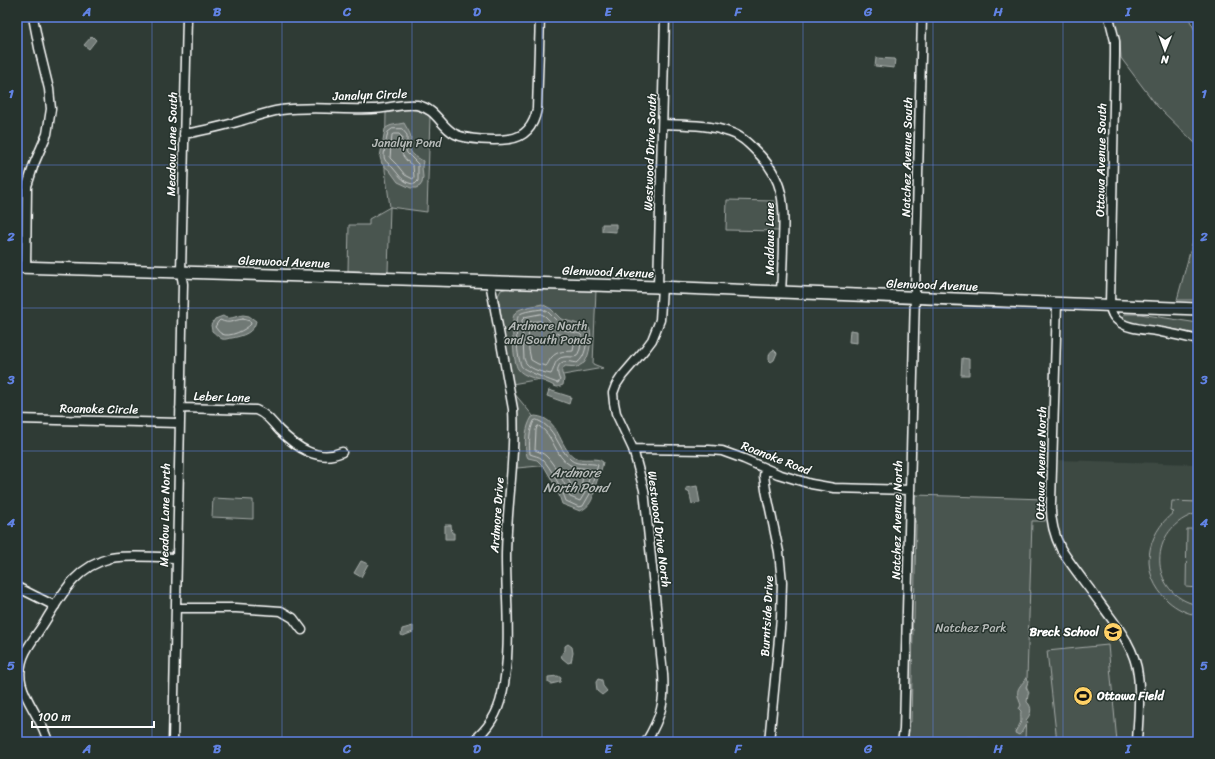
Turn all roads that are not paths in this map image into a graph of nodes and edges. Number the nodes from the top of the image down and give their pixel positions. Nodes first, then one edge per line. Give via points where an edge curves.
1 (33, 17) edge
2 (186, 17) edge
3 (540, 17) edge
4 (665, 17) edge
5 (922, 17) edge
6 (1109, 17) edge
7 (663, 124) junction
8 (184, 134) junction
9 (21, 267) edge
10 (181, 272) junction
11 (490, 282) junction
12 (660, 287) junction
13 (781, 292) junction
14 (915, 298) junction
15 (1057, 303) junction
16 (1110, 305) junction
17 (1198, 309) edge
18 (1198, 340) edge
19 (180, 408) junction
20 (17, 419) edge
21 (179, 423) junction
22 (633, 449) junction
23 (342, 452) dead end
24 (765, 468) junction
25 (910, 490) junction
26 (176, 558) junction
27 (17, 587) edge
28 (55, 606) junction
29 (176, 608) junction
30 (302, 630) dead end
31 (48, 742) edge
32 (172, 742) edge
33 (472, 742) edge
34 (646, 742) edge
35 (770, 742) edge
36 (902, 742) edge
37 (1137, 742) edge

1 - 9 street via 51,109 47,134 28,186
2 - 8 street, Meadow Lane South
3 - 8 street, Janalyn Circle via 538,109 529,129 516,138 475,138 455,134 430,110 410,105 371,109 279,110
4 - 7 street, Westwood Drive South
5 - 14 street, Natchez Avenue South
6 - 16 street, Ottawa Avenue South via 1116,55
7 - 12 street, Westwood Drive South
7 - 13 street, Maddaus Lane via 708,127 730,132 747,142 769,166 778,184 784,206
8 - 10 street, Meadow Lane South
9 - 10 street, Glenwood Avenue
10 - 11 street, Glenwood Avenue
10 - 19 street via 183,284
11 - 12 street, Glenwood Avenue
11 - 33 street, Ardmore Drive via 514,424 506,557 507,656 502,695 494,718
12 - 13 street, Glenwood Avenue
12 - 22 street, Westwood Drive North via 660,320 652,340 622,376 613,393 616,413
13 - 14 street, Glenwood Avenue
14 - 15 street, Glenwood Avenue
14 - 25 street, Natchez Avenue North
15 - 16 street, Glenwood Avenue
15 - 37 street, Ottawa Avenue North via 1050,506 1052,524 1061,549 1119,629 1136,664 1139,693
16 - 17 street, Glenwood Avenue
16 - 18 street via 1113,317 1127,326
19 - 21 street, Meadow Lane North
19 - 23 street, Leber Lane via 256,410 263,413 293,443 306,451 324,456
20 - 21 street, Roanoke Circle
21 - 26 street, Meadow Lane North
22 - 24 street, Roanoke Road via 722,451
22 - 34 street, Westwood Drive North via 644,490 664,690 661,712
24 - 25 street, Roanoke Road via 797,481 822,487
24 - 35 street, Burntside Drive via 766,490 779,552 782,582
25 - 36 street, Natchez Avenue North
26 - 28 street via 120,557 96,564 73,580
26 - 29 street, Meadow Lane North
27 - 28 street
28 - 31 street via 26,651 20,672 26,695
29 - 30 street via 281,611 293,618
29 - 32 street, Meadow Lane North

